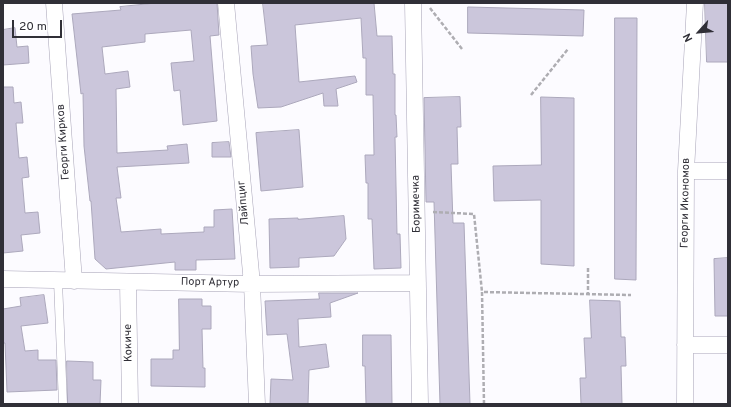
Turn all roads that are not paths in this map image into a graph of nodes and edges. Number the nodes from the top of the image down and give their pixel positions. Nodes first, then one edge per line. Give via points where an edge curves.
1 (54, 3) edge
2 (226, 3) edge
3 (413, 3) edge
4 (695, 3) edge
5 (686, 171) junction
6 (728, 171) edge
7 (3, 280) edge
8 (58, 281) junction
9 (74, 281) junction
10 (128, 282) junction
11 (418, 283) junction
12 (252, 284) junction
13 (685, 345) junction
14 (728, 345) edge
15 (63, 404) edge
16 (130, 404) edge
17 (257, 404) edge
18 (420, 404) edge
19 (685, 404) edge

1 - 9 street, Георги Кирков
2 - 12 street, Лайпциг
3 - 11 street, Боримечка
4 - 5 street, Георги Икономов
5 - 6 street
5 - 13 street, Георги Икономов
7 - 8 street, Порт Артур
8 - 9 street, Порт Артур
8 - 15 lane
9 - 10 street, Порт Артур
10 - 12 street, Порт Артур
10 - 16 street, Кокиче
11 - 12 street, Порт Артур
11 - 18 street, Боримечка
12 - 17 street, Лайпциг
13 - 14 street
13 - 19 street, Георги Икономов

